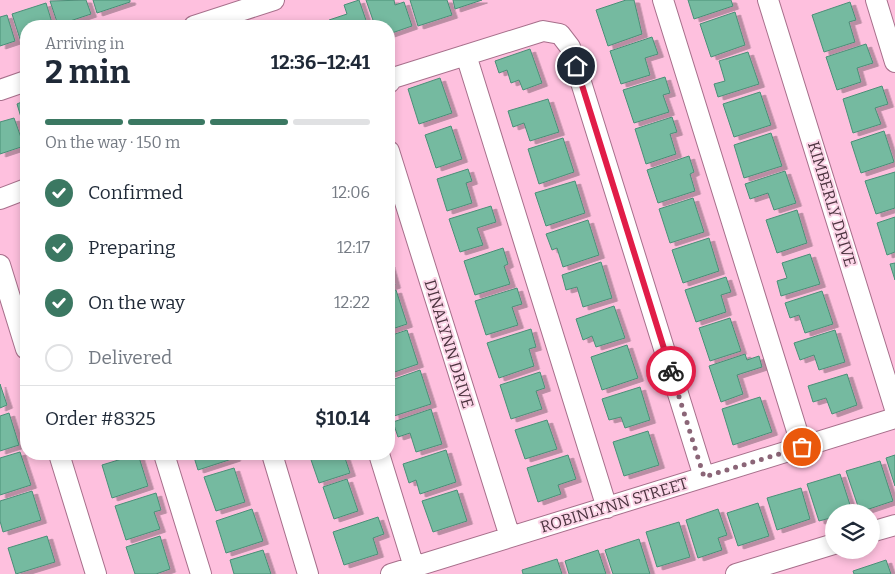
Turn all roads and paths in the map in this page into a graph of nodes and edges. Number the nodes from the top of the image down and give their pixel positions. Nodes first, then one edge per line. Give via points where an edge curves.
1 (274, 0) edge
2 (663, 0) edge
3 (768, 0) edge
4 (876, 0) edge
5 (243, 19) edge
6 (466, 54) junction
7 (895, 62) edge
8 (395, 77) edge
9 (20, 83) edge
10 (0, 90) edge
11 (395, 170) edge
12 (20, 191) edge
13 (0, 198) edge
14 (0, 265) edge
15 (20, 330) edge
16 (895, 409) edge
17 (895, 418) edge
18 (802, 447) junction
19 (61, 460) edge
20 (166, 460) edge
21 (274, 460) edge
22 (381, 460) edge
23 (704, 477) junction
24 (606, 508) junction
25 (895, 525) edge
26 (880, 529) edge
27 (510, 537) junction
28 (825, 547) edge
29 (414, 567) junction
30 (96, 574) edge
31 (201, 574) edge
32 (308, 574) edge
33 (391, 574) edge
34 (736, 574) edge

1 - 5 street
2 - 18 street
3 - 16 street, KIMBERLY DRIVE
4 - 7 street
6 - 8 street
6 - 23 street via 543,31 560,34 570,47
6 - 24 street
9 - 10 street
11 - 27 street, DINALYNN DRIVE
12 - 13 street
14 - 15 street
17 - 18 street, ROBINLYNN STREET
18 - 23 street, ROBINLYNN STREET
19 - 30 street
20 - 31 street
21 - 32 street
22 - 29 street
23 - 24 street, ROBINLYNN STREET
24 - 27 street, ROBINLYNN STREET
25 - 26 street
27 - 29 street, ROBINLYNN STREET
28 - 34 street
29 - 33 street, ROBINLYNN STREET

